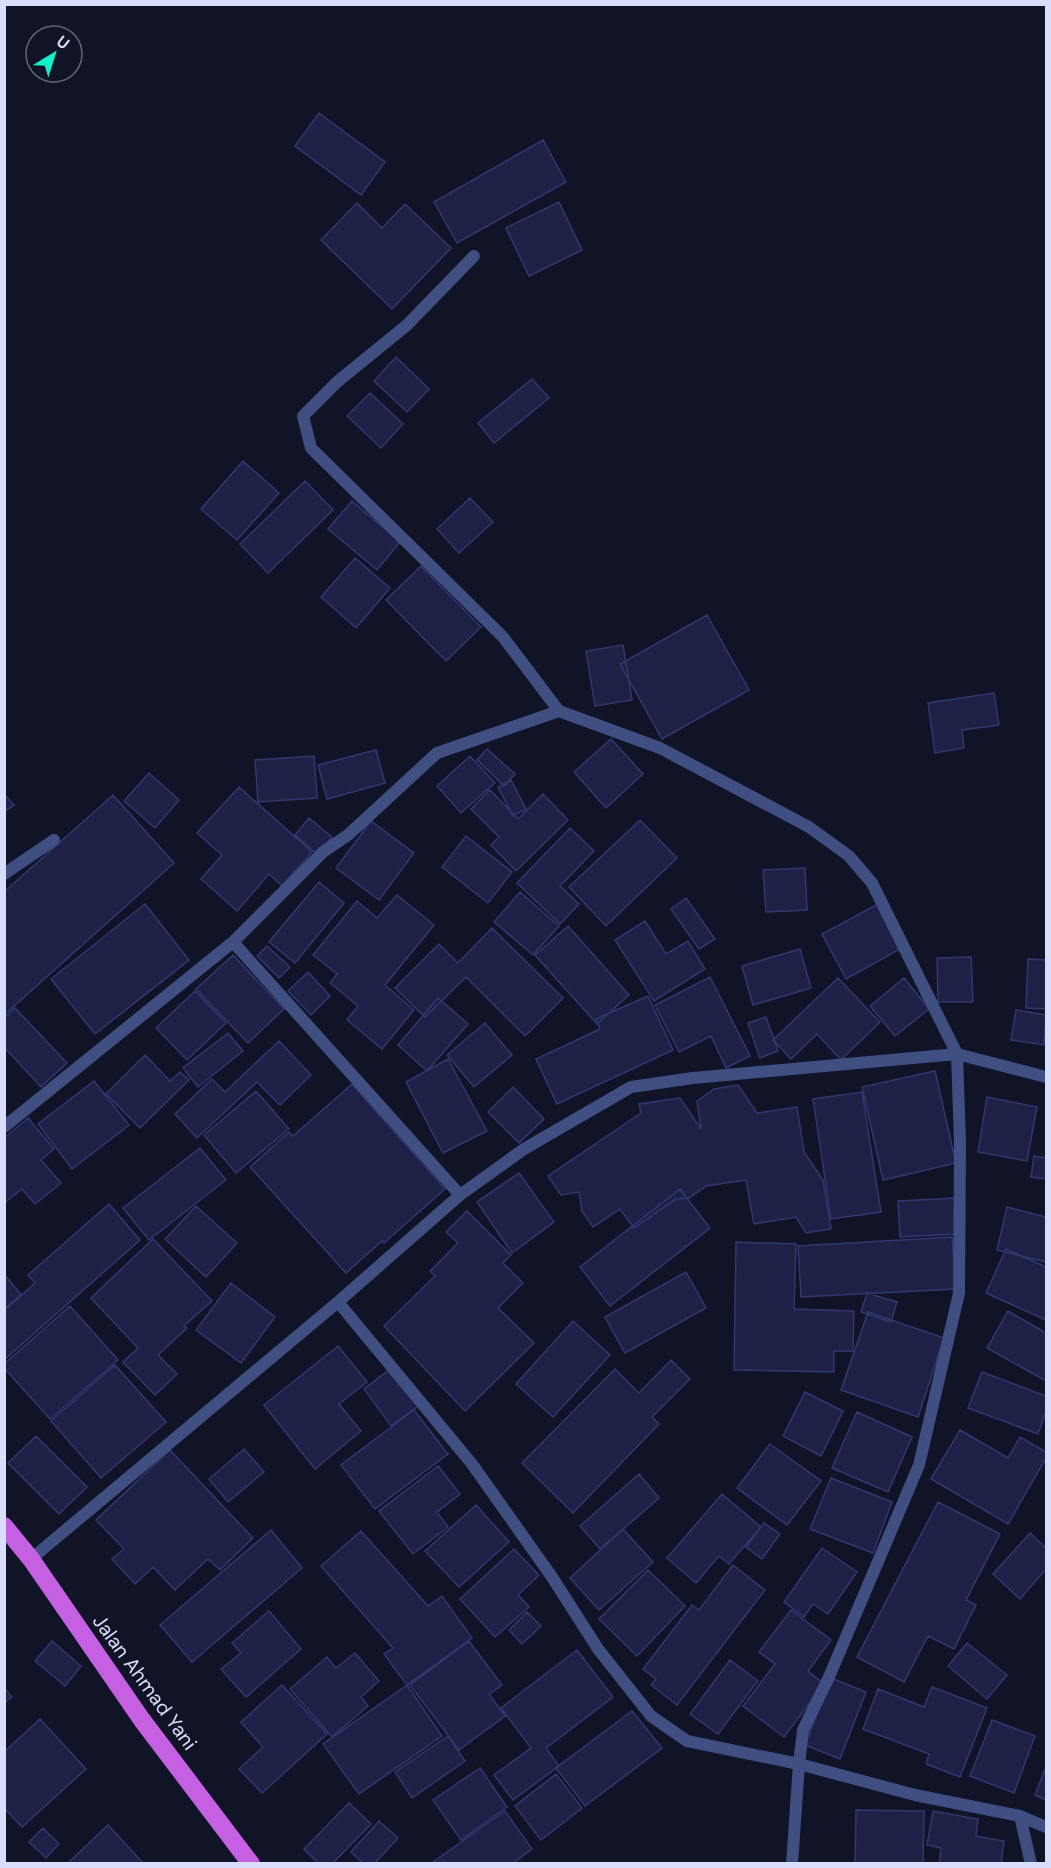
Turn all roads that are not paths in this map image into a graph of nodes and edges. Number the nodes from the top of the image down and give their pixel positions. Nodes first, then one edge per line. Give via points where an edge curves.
1 (474, 256) dead end
2 (559, 711) junction
3 (54, 840) dead end
4 (4, 874) edge
5 (233, 942) junction
6 (957, 1054) junction
7 (1047, 1077) edge
8 (4, 1126) edge
9 (460, 1195) junction
10 (338, 1302) junction
11 (4, 1526) edge
12 (31, 1559) junction
13 (798, 1764) junction
14 (1020, 1816) junction
15 (1047, 1827) edge
16 (251, 1863) edge
17 (792, 1863) edge
18 (1031, 1863) edge

1 - 2 street via 407,325 336,381 303,416 311,448 503,637
2 - 5 street via 437,753 348,835 323,852
2 - 6 street via 660,748 809,827 849,856 872,883
3 - 4 street
5 - 8 street
5 - 9 street
6 - 7 street
6 - 9 street via 631,1087 524,1149
6 - 13 street via 959,1293 942,1371 919,1465 803,1730
9 - 10 street
10 - 12 street
10 - 13 street via 472,1464 598,1649 651,1716 687,1741
11 - 12 highway, Jalan Ahmad Yani
12 - 16 highway, Jalan Ahmad Yani via 142,1719
13 - 14 street via 915,1795
13 - 17 street
14 - 15 street
14 - 18 street

